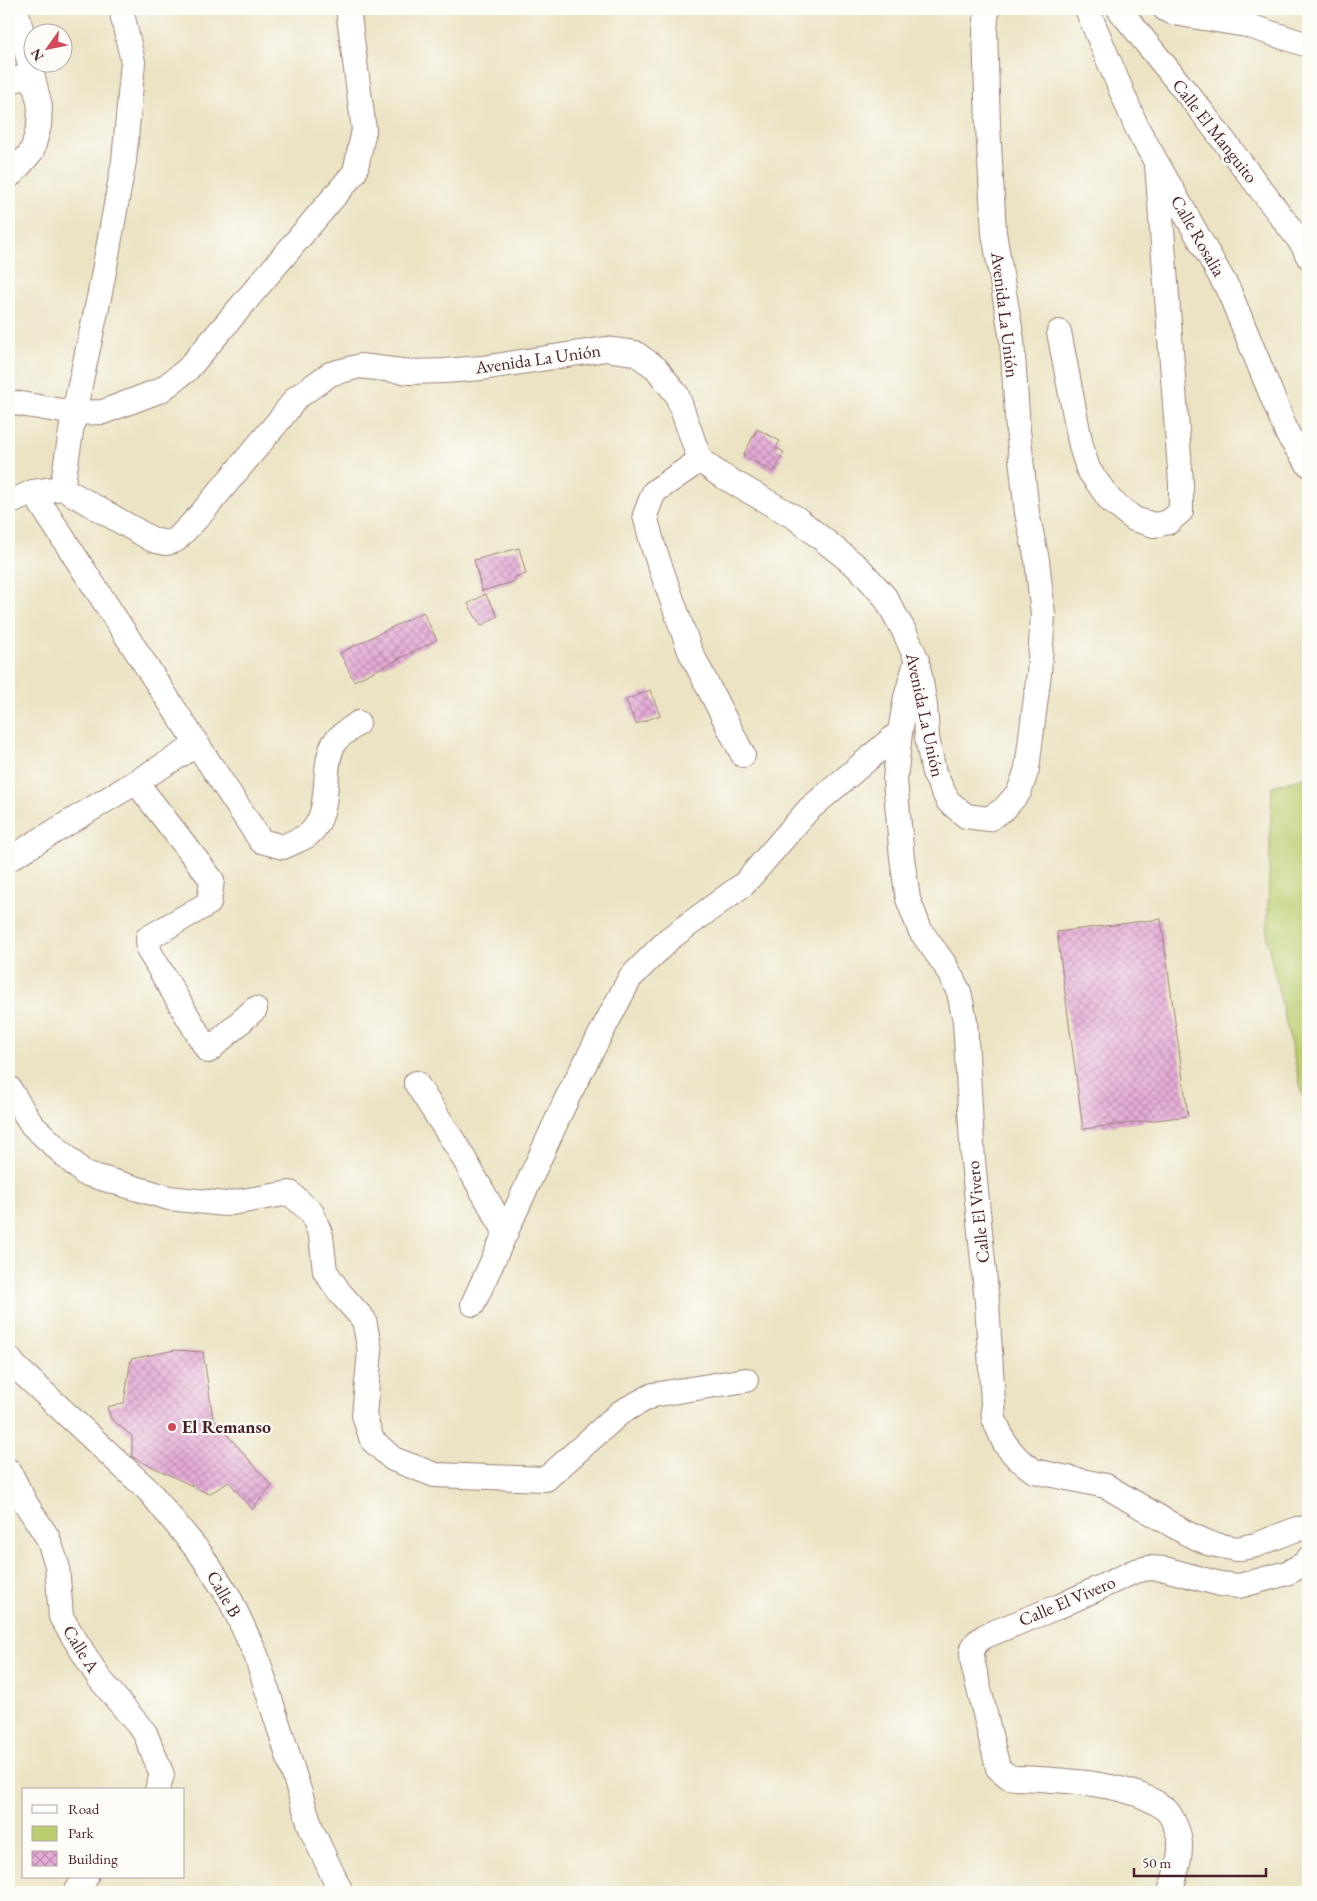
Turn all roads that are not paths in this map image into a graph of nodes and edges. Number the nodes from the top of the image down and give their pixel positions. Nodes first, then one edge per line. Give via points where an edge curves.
1 (16, 9) edge
2 (121, 9) edge
3 (348, 9) edge
4 (987, 9) edge
5 (1087, 9) edge
6 (1118, 9) edge
7 (1165, 9) edge
8 (1308, 45) edge
9 (32, 74) junction
10 (9, 82) edge
11 (1157, 164) junction
12 (9, 176) edge
13 (1308, 256) edge
14 (1059, 332) dead end
15 (9, 402) edge
16 (74, 413) junction
17 (700, 460) junction
18 (1308, 464) edge
19 (62, 488) junction
20 (33, 492) junction
21 (9, 503) edge
22 (917, 660) junction
23 (358, 723) dead end
24 (900, 732) junction
25 (197, 745) junction
26 (743, 755) dead end
27 (136, 782) junction
28 (9, 859) edge
29 (255, 1009) dead end
30 (416, 1084) dead end
31 (9, 1088) edge
32 (506, 1233) junction
33 (473, 1304) dead end
34 (11, 1367) edge
35 (746, 1380) dead end
36 (9, 1471) edge
37 (1308, 1528) edge
38 (1308, 1560) edge
39 (158, 1788) edge
40 (85, 1878) edge
41 (76, 1892) edge
42 (341, 1892) edge
43 (1170, 1892) edge

1 - 9 street
2 - 16 street via 133,62 124,160
3 - 16 street via 364,130 355,172 187,370 161,390 103,412
4 - 22 street, Avenida La Unión via 985,31 994,233 1012,340 1027,513 1037,560 1043,615 1028,770 1019,792 1004,809 989,819 966,816 948,801 934,773
5 - 11 street, Calle Rosalia via 1136,128
6 - 13 street, Calle El Manguito via 1208,120
7 - 8 street via 1246,25
9 - 10 street
9 - 12 street via 40,106 38,126 32,150
11 - 14 street via 1182,511 1169,522 1154,525 1134,519 1110,500 1088,468
11 - 18 street, Calle Rosalia via 1229,291 1288,435
15 - 16 street
16 - 19 street
17 - 19 street, Avenida La Unión via 677,395 656,368 635,353 606,349 482,368 410,372 360,366 330,374 296,398 200,515 176,540 166,543 153,540
17 - 22 street, Avenida La Unión via 796,518 860,569 884,597
17 - 26 street via 654,492 646,515 652,546 690,651
19 - 20 street
20 - 21 street
20 - 25 street
22 - 24 street, Calle El Vivero
23 - 25 street via 335,741 328,758 321,817 308,835 283,847 262,841
24 - 32 street via 808,810 744,884 669,939 630,978 567,1098
24 - 37 street, Calle El Vivero via 895,780 908,899 920,930 945,965 959,992 965,1021 994,1419 1005,1444 1034,1470 1106,1486 1211,1544 1237,1549
25 - 27 street
27 - 28 street
27 - 29 street via 212,880 209,903 148,938 149,951 208,1051
30 - 32 street
31 - 35 street via 32,1125 84,1173 169,1198 224,1204 290,1194 312,1213 321,1236 325,1271 364,1320 370,1351 364,1415 372,1440 393,1459 435,1475 546,1478 621,1412 653,1395
32 - 33 street
34 - 42 street, Calle B via 149,1491 200,1553 229,1597 256,1655 312,1831
36 - 39 street, Calle A via 48,1538 57,1564 61,1617 99,1678 145,1733 162,1775
38 - 43 street, Calle El Vivero via 1287,1573 1239,1586 1165,1569 1135,1571 996,1631 973,1648 973,1664 998,1768 1009,1777 1064,1780 1124,1790 1147,1797 1166,1810 1179,1837 1178,1866
40 - 41 street

